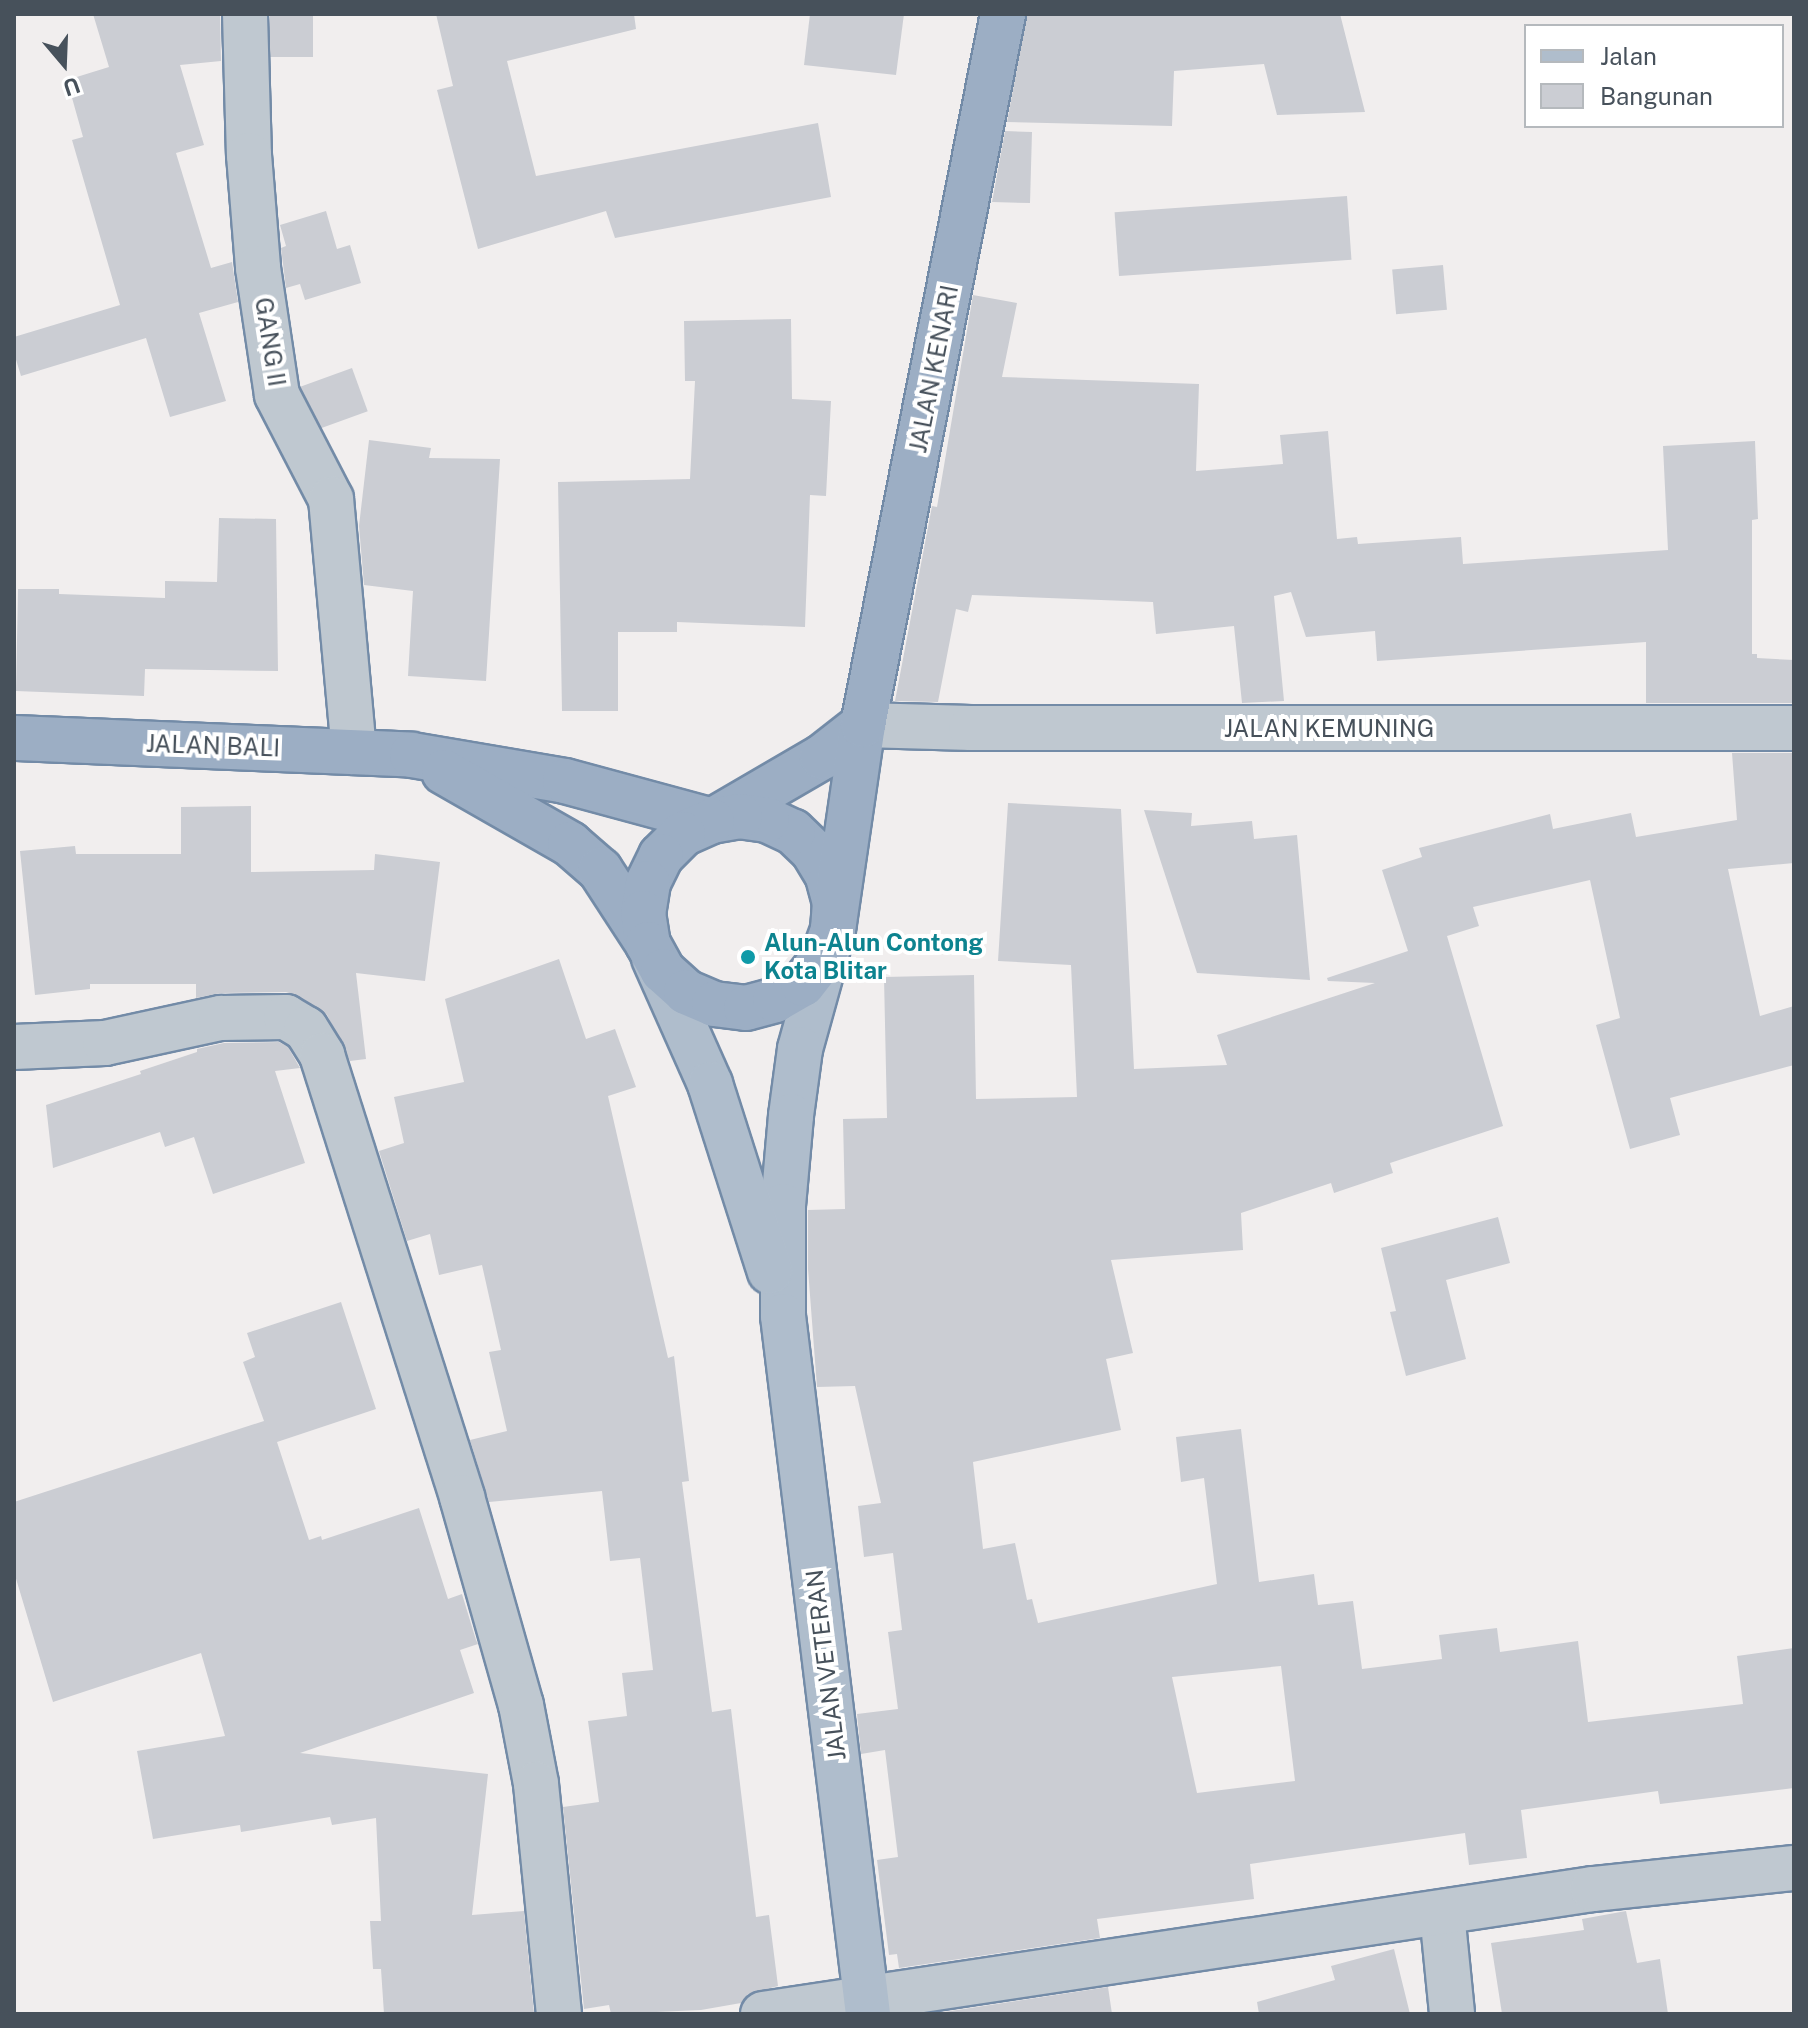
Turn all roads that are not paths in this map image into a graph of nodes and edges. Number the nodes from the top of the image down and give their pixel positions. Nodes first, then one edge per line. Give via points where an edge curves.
1 (245, 14) edge
2 (1003, 14) edge
3 (863, 725) junction
4 (1794, 728) edge
5 (14, 738) edge
6 (354, 752) junction
7 (412, 755) junction
8 (712, 821) junction
9 (833, 930) junction
10 (648, 944) junction
11 (14, 1047) edge
12 (783, 1316) junction
13 (1794, 1868) edge
14 (1442, 1913) junction
15 (867, 2007) edge
16 (559, 2014) edge
17 (763, 2014) edge
18 (1452, 2014) edge

1 - 6 street, GANG II via 258,268 277,395 331,499
2 - 3 highway, JALAN KENARI
3 - 4 street, JALAN KEMUNING
3 - 8 highway via 822,757
3 - 9 highway, JALAN KENARI
5 - 6 highway, JALAN BALI
6 - 7 highway, JALAN BALI
7 - 8 highway, JALAN BALI via 565,781
7 - 10 highway via 570,844 600,870
8 - 9 highway via 740,816 793,832 828,876 835,903
8 - 10 highway via 683,834 661,856 648,883 643,913
9 - 10 highway via 822,960 803,984 746,1008 714,1004 686,992 663,971
9 - 12 main road, JALAN VETERAN via 800,1049 783,1206
10 - 12 main road, JALAN VETERAN via 710,1084
11 - 16 street via 105,1043 221,1018 286,1017 306,1029 322,1055 462,1497 521,1705 536,1784
12 - 15 main road, JALAN VETERAN
13 - 14 street via 1593,1889
14 - 15 street
14 - 18 street
15 - 17 street

